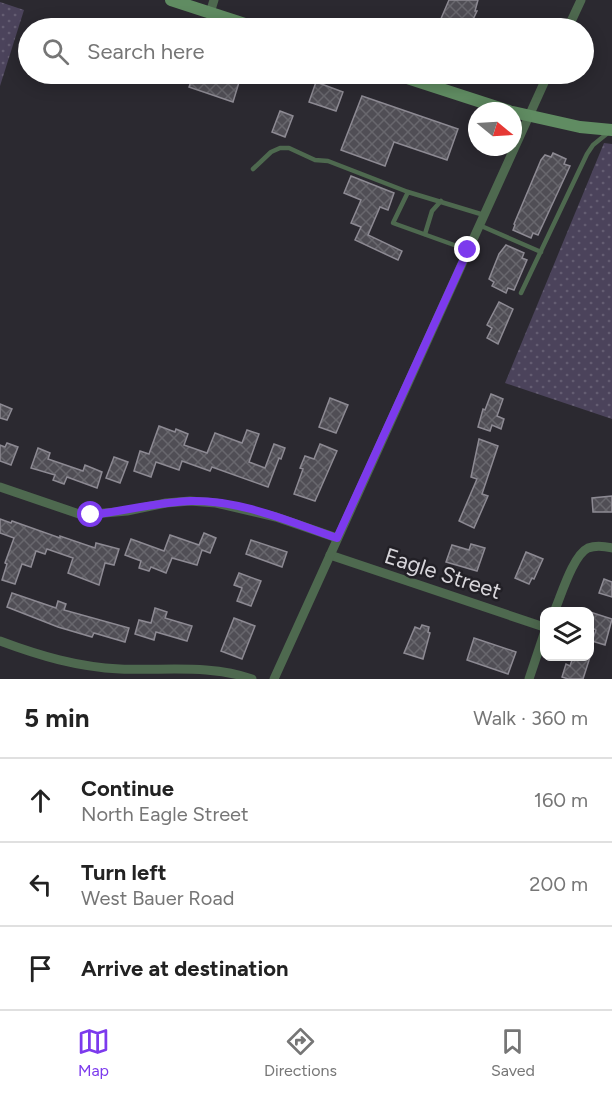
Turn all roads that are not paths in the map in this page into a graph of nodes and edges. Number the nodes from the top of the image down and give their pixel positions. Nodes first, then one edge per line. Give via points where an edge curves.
1 (171, 0) edge
2 (214, 0) edge
3 (581, 0) edge
4 (210, 13) junction
5 (226, 18) edge
6 (573, 18) edge
7 (426, 84) edge
8 (544, 84) edge
9 (481, 102) edge
10 (522, 115) edge
11 (529, 117) junction
12 (611, 130) edge
13 (253, 169) dead end
14 (408, 192) junction
15 (441, 201) junction
16 (484, 215) junction
17 (479, 225) junction
18 (424, 234) junction
19 (468, 250) junction
20 (541, 252) junction
21 (521, 293) dead end
22 (0, 487) edge
23 (337, 538) junction
24 (612, 548) edge
25 (330, 555) junction
26 (556, 607) edge
27 (540, 626) edge
28 (0, 641) edge
29 (540, 647) edge
30 (252, 679) edge
31 (274, 679) edge
32 (530, 679) edge

1 - 4 main road
2 - 4 street
3 - 6 street
4 - 5 main road
7 - 9 main road
8 - 11 street
10 - 11 main road
11 - 12 main road
11 - 16 street
12 - 20 lane via 593,145
13 - 14 lane via 271,152 290,148
14 - 15 lane
14 - 18 lane via 393,223
15 - 16 lane
15 - 18 lane via 432,211
16 - 17 street
17 - 19 street
17 - 20 lane
18 - 19 lane
19 - 23 street
20 - 21 lane
22 - 23 street via 82,515 190,501 216,503 276,517
23 - 25 street
24 - 26 street via 597,546 579,556
25 - 27 street, Eagle Street
25 - 31 street
28 - 30 street via 72,664 117,669 216,670
29 - 32 street

